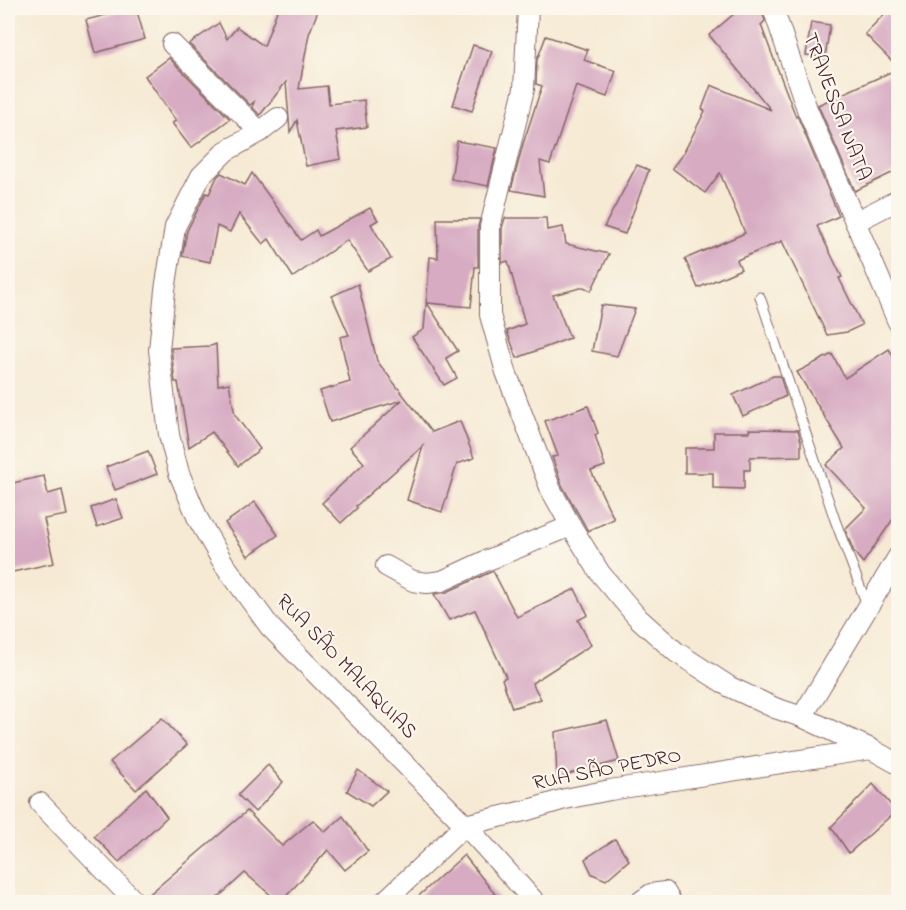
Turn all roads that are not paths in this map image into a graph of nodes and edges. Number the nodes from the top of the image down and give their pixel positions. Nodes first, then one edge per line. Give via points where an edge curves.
1 (528, 8) edge
2 (773, 8) edge
3 (172, 44) dead end
4 (278, 118) dead end
5 (260, 132) junction
6 (898, 200) edge
7 (855, 222) junction
8 (760, 297) dead end
9 (898, 322) edge
10 (571, 526) junction
11 (898, 557) edge
12 (386, 566) dead end
13 (868, 607) junction
14 (802, 717) junction
15 (871, 749) junction
16 (898, 764) edge
17 (40, 803) dead end
18 (465, 825) junction
19 (135, 903) edge
20 (384, 903) edge
21 (536, 903) edge
22 (640, 903) edge
23 (671, 903) edge

1 - 10 street via 524,89 490,227 490,315 529,433 551,490
2 - 7 street, TRAVESSA NATA via 807,109
3 - 5 street
4 - 5 street, RUA SÃO MALAQUIAS
5 - 18 street, RUA SÃO MALAQUIAS via 226,151 201,176 175,227 159,350 169,435 178,472 198,519 224,564 270,627
6 - 7 street
7 - 9 street, TRAVESSA NATA
8 - 13 lane
10 - 12 street via 442,580 413,581
10 - 14 street via 600,573 638,618 676,652 730,687
11 - 13 street
13 - 14 street
14 - 15 street
15 - 16 street
15 - 18 street, RUA SÃO PEDRO via 610,790
17 - 19 street
18 - 20 street
18 - 21 street, RUA SÃO MALAQUIAS
22 - 23 street via 651,894 665,892

